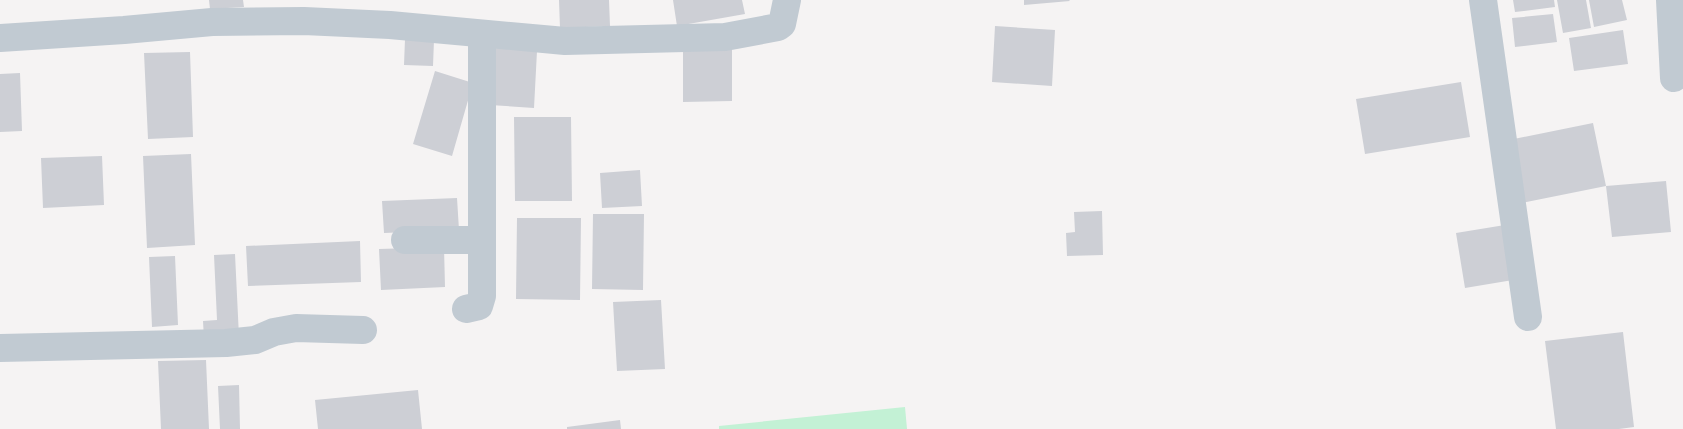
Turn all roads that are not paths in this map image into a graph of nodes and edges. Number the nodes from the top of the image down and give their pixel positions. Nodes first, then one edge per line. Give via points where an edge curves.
1 (787, 0) edge
2 (1483, 0) edge
3 (1670, 0) edge
4 (303, 10) edge
5 (482, 34) junction
6 (0, 38) edge
7 (1674, 78) dead end
8 (405, 240) dead end
9 (482, 240) junction
10 (466, 309) dead end
11 (1528, 317) dead end
12 (363, 330) dead end
13 (0, 348) edge

1 - 5 street via 782,24 778,27 725,37 565,41
2 - 11 street
3 - 7 street
4 - 5 street via 390,25
4 - 6 street via 212,22
5 - 9 street
8 - 9 street
9 - 10 street via 482,296 479,306
12 - 13 street via 296,328 255,340 226,343

